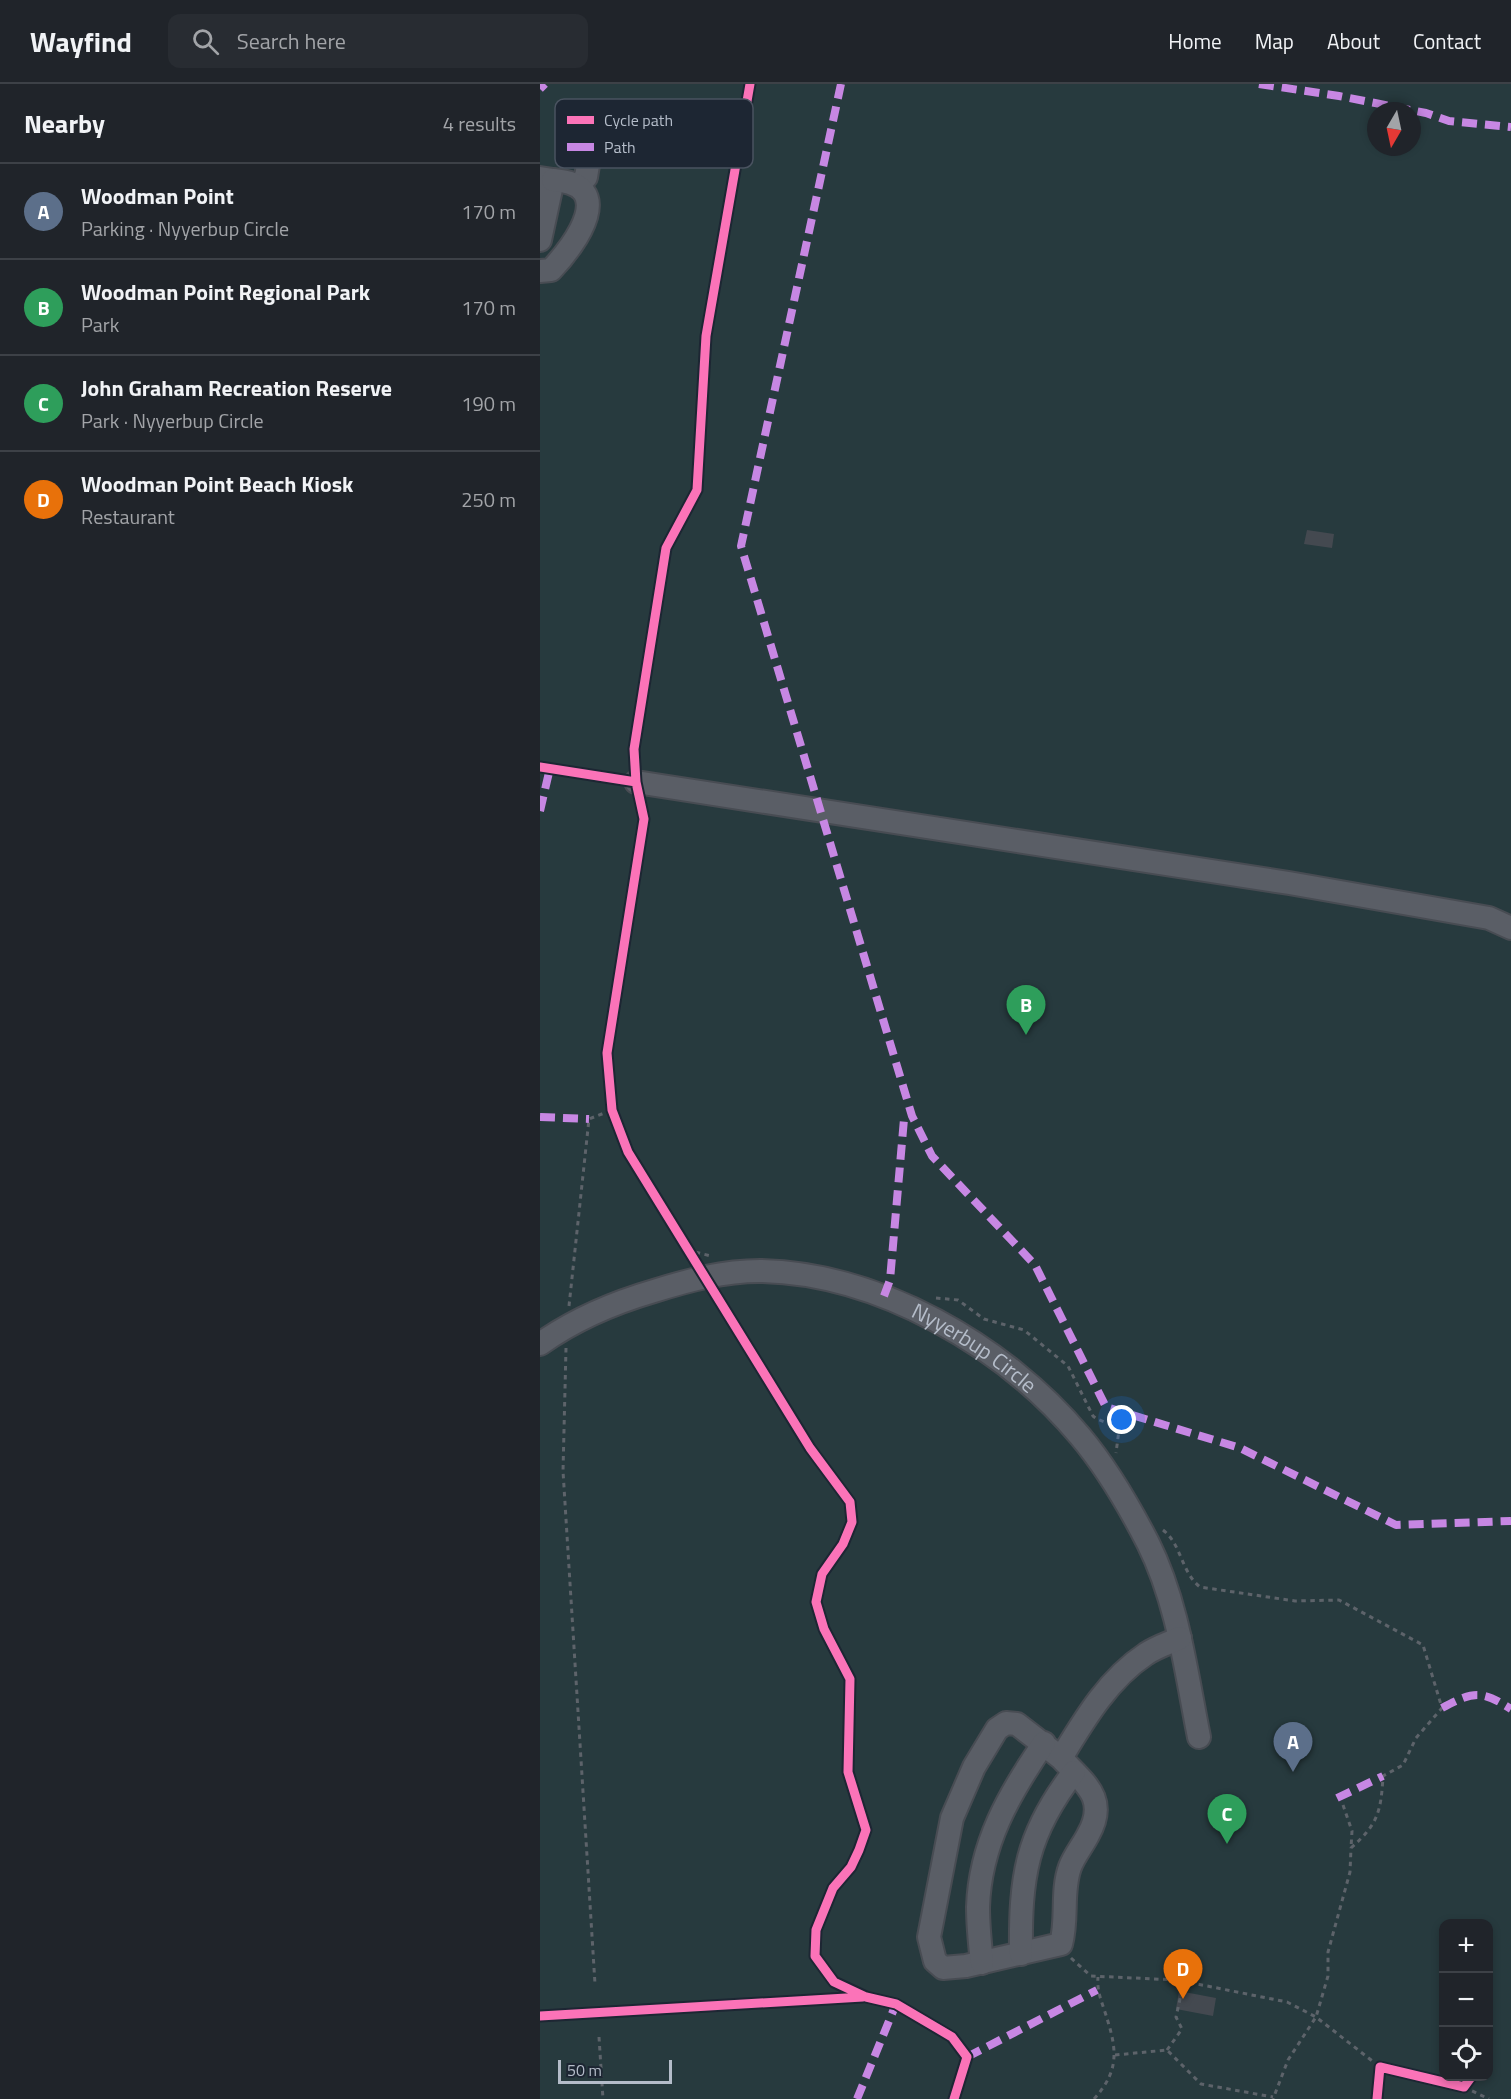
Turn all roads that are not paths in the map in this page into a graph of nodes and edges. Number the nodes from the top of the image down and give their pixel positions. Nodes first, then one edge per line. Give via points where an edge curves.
1 (588, 168) edge
2 (546, 179) edge
3 (579, 185) junction
4 (540, 240) edge
5 (540, 271) edge
6 (636, 782) dead end
7 (1511, 928) edge
8 (540, 1344) edge
9 (1180, 1638) junction
10 (1199, 1737) dead end
11 (1059, 1758) junction
12 (1021, 1954) junction
13 (982, 1963) junction

1 - 3 street
2 - 3 street
2 - 4 street
3 - 5 street via 589,206 576,241 551,270
6 - 7 street via 1289,883 1488,918
8 - 9 street, Nyyerbup Circle via 567,1325 621,1300 703,1276 760,1271 835,1280 929,1316 989,1353 1080,1436 1119,1491 1149,1544 1169,1593
9 - 10 street, Nyyerbup Circle
9 - 11 street via 1147,1653 1124,1671 1087,1714
11 - 12 street via 1053,1798 1034,1835 1024,1871
11 - 12 street via 1090,1789 1098,1806 1096,1822 1070,1867 1061,1944
11 - 13 street via 1014,1787 993,1829 982,1866 978,1908
11 - 13 street via 1017,1724 997,1729 974,1767 952,1818 929,1937 935,1961 943,1968
12 - 13 street

